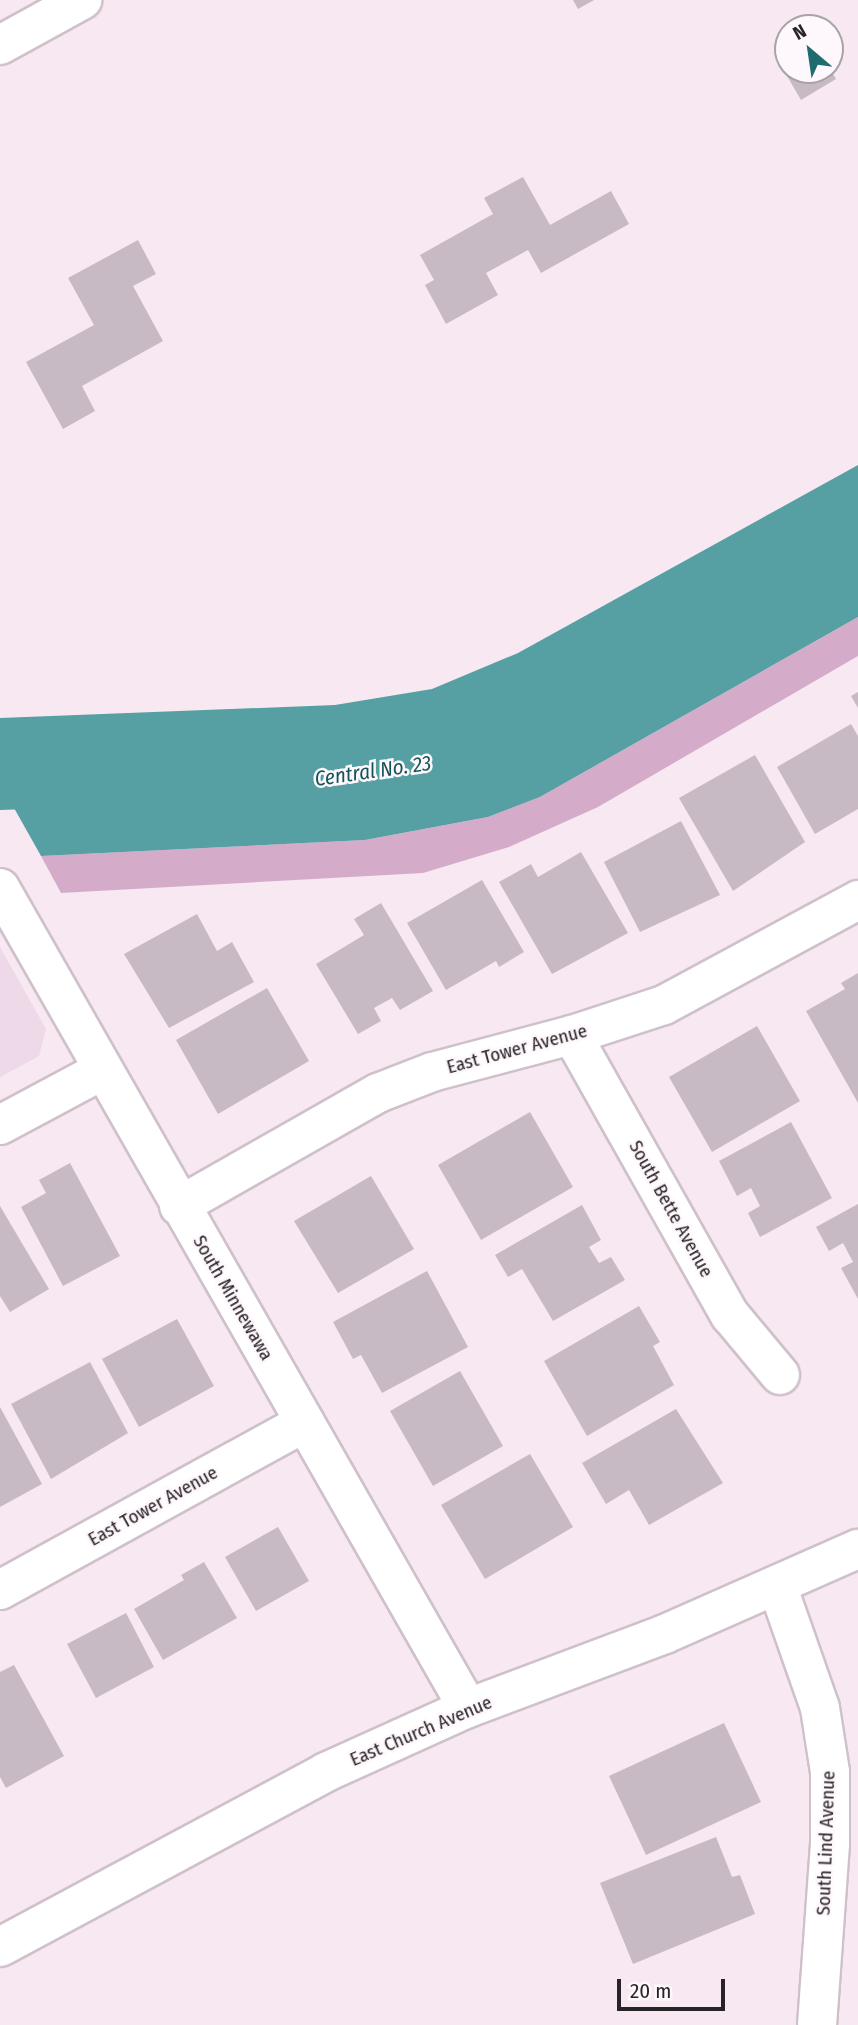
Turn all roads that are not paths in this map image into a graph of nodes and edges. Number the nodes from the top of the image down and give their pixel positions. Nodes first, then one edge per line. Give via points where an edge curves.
1 (82, 0) edge
2 (0, 46) edge
3 (0, 888) edge
4 (858, 900) edge
5 (572, 1035) junction
6 (101, 1071) junction
7 (0, 1125) edge
8 (179, 1206) junction
9 (780, 1375) dead end
10 (305, 1422) junction
11 (858, 1549) edge
12 (777, 1585) junction
13 (0, 1590) edge
14 (468, 1709) junction
15 (0, 1947) edge
16 (817, 2025) edge

1 - 2 street
3 - 6 street, South Minnewawa
4 - 5 street, East Tower Avenue via 664,1005
5 - 8 street, East Tower Avenue via 432,1072 378,1093
5 - 9 street, South Bette Avenue via 730,1315
6 - 7 street
6 - 8 street, South Minnewawa
8 - 10 street, South Minnewawa
10 - 13 street, East Tower Avenue
10 - 14 street, South Minnewawa
11 - 12 street, East Church Avenue
12 - 14 street, East Church Avenue via 665,1634
12 - 16 street, South Lind Avenue via 820,1708 830,1772 830,1844
14 - 15 street, East Church Avenue via 326,1772

